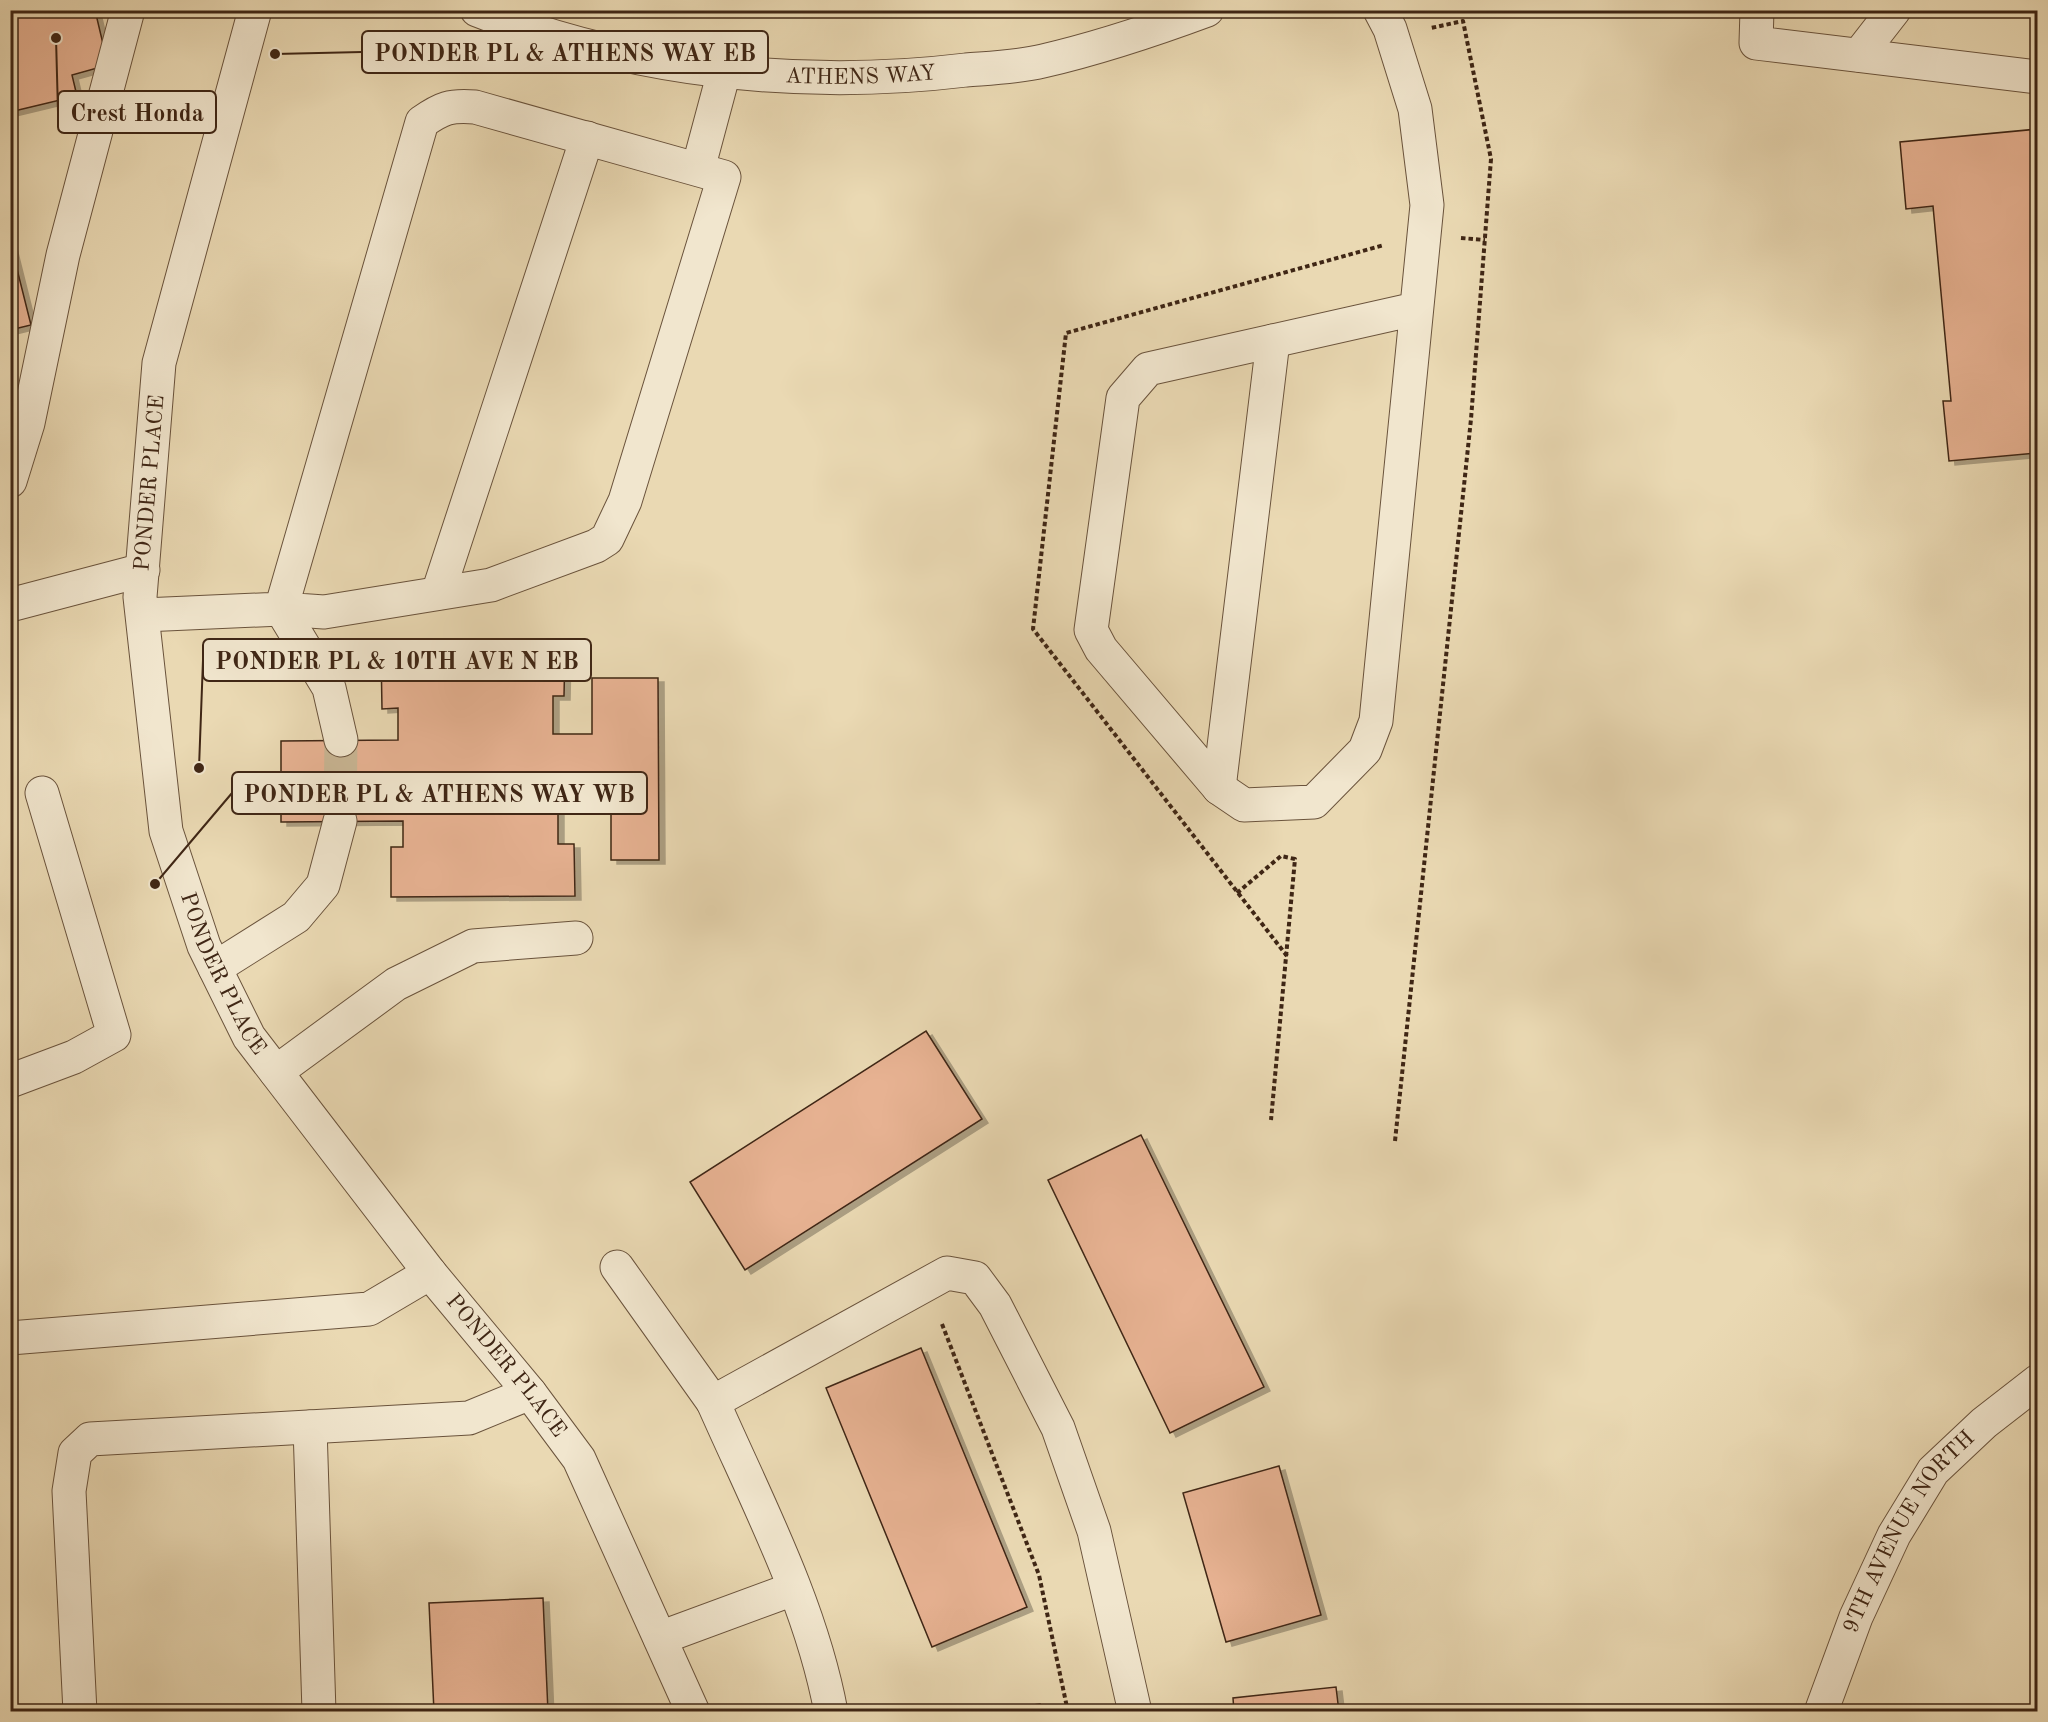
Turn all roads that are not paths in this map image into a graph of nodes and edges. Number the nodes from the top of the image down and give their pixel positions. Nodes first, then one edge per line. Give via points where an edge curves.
1 (128, 10) edge
2 (255, 10) edge
3 (477, 10) edge
4 (1207, 10) edge
5 (1380, 10) edge
6 (1757, 10) edge
7 (1894, 10) edge
8 (1859, 55) junction
9 (724, 72) junction
10 (2037, 77) edge
11 (587, 138) junction
12 (698, 169) junction
13 (1415, 309) junction
14 (1273, 341) junction
15 (10, 481) edge
16 (143, 570) junction
17 (438, 593) junction
18 (10, 605) edge
19 (281, 609) junction
20 (142, 615) junction
21 (341, 740) tunnel mouth
22 (1219, 788) junction
23 (42, 792) dead end
24 (340, 821) tunnel mouth
25 (576, 938) dead end
26 (215, 968) junction
27 (276, 1072) junction
28 (10, 1081) edge
29 (617, 1267) dead end
30 (430, 1273) junction
31 (10, 1338) edge
32 (2037, 1381) edge
33 (530, 1393) junction
34 (712, 1402) junction
35 (310, 1427) junction
36 (793, 1589) junction
37 (660, 1638) junction
38 (80, 1712) edge
39 (319, 1712) edge
40 (693, 1712) edge
41 (831, 1712) edge
42 (1135, 1712) edge
43 (1821, 1712) edge

1 - 15 street via 63,255 28,423
2 - 16 street, PONDER PLACE via 159,363
3 - 9 street, ATHENS WAY via 611,54
4 - 9 street, ATHENS WAY via 1139,35 1041,62 892,76
5 - 13 street via 1390,28 1414,109 1427,206
6 - 8 street via 1756,43
7 - 8 street
8 - 10 street
9 - 12 street
11 - 12 street
11 - 17 street
11 - 19 street via 475,107 454,105 422,122
12 - 17 street via 724,177 625,501 607,539 492,585
13 - 14 street
13 - 22 street via 1376,721 1365,750 1314,802 1244,805
14 - 22 street
14 - 22 street via 1148,369 1123,398 1091,630 1101,649
16 - 18 street
16 - 20 street, PONDER PLACE
17 - 19 street via 324,612
19 - 20 street
19 - 21 street via 329,688
20 - 26 street, PONDER PLACE via 166,831
23 - 28 street via 114,1035 74,1057
24 - 26 street via 323,885 296,917
25 - 27 street via 473,946 396,984
26 - 27 street, PONDER PLACE via 249,1037
27 - 30 street, PONDER PLACE
29 - 34 street
30 - 31 street via 369,1309
30 - 33 street, PONDER PLACE
32 - 43 street, 9TH AVENUE NORTH via 1984,1423 1934,1471 1894,1535 1870,1586
33 - 35 street via 469,1418
33 - 37 street, PONDER PLACE via 579,1459
34 - 36 street
34 - 42 street via 947,1273 975,1278 995,1305 1058,1428 1094,1531
35 - 38 street via 90,1439 75,1453 69,1491
35 - 39 street
36 - 37 street
36 - 41 street
37 - 40 street, PONDER PLACE

